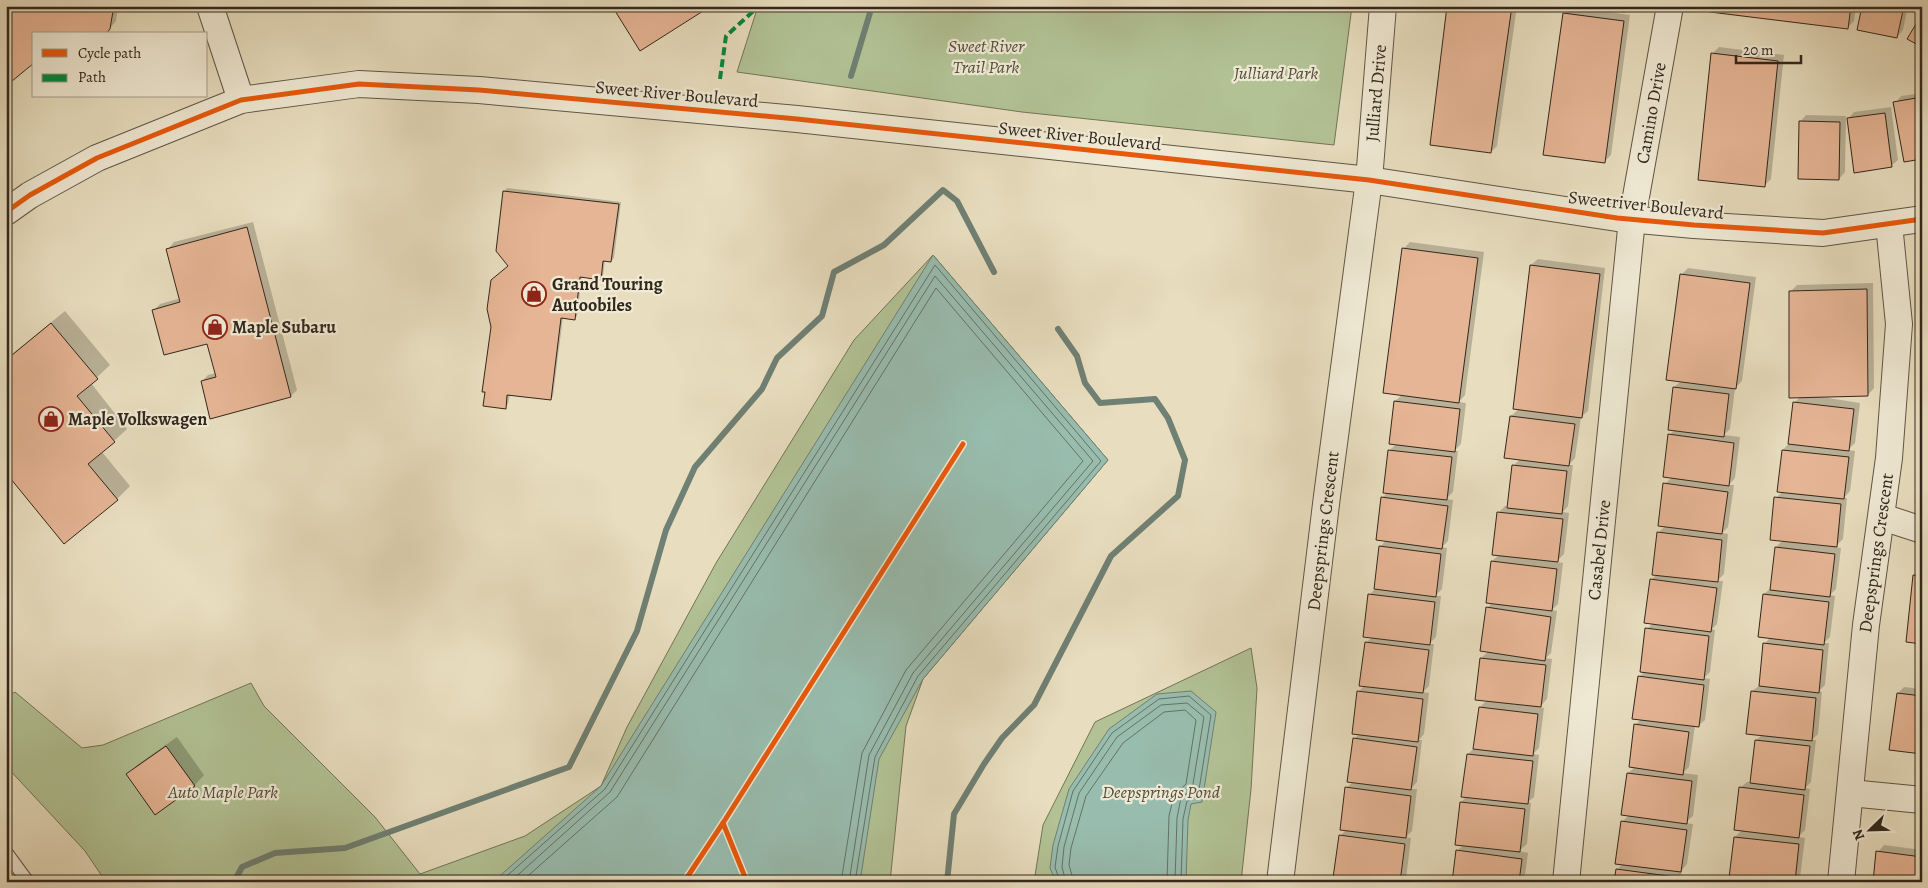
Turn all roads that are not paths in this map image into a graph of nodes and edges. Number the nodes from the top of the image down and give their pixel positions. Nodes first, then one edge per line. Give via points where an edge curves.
1 (210, 6) edge
2 (1383, 6) edge
3 (1670, 6) edge
4 (241, 100) junction
5 (1369, 180) junction
6 (6, 212) edge
7 (1632, 219) junction
8 (1922, 219) edge
9 (1889, 224) junction
10 (1882, 517) junction
11 (1922, 530) edge
12 (1850, 793) junction
13 (1922, 800) edge
14 (6, 852) edge
15 (28, 882) edge
16 (1280, 882) edge
17 (1566, 882) edge
18 (1841, 882) edge

1 - 4 street
2 - 5 street, Julliard Drive
3 - 7 street, Camino Drive
4 - 5 street, Sweet River Boulevard via 359,84 479,90 797,119
4 - 6 street, Sweet River Boulevard via 97,158
5 - 7 street, Sweetriver Boulevard
5 - 16 street, Deepsprings Crescent
7 - 9 street, Sweetriver Boulevard via 1823,234
7 - 17 street, Casabel Drive
8 - 9 street, Sweetriver Boulevard
9 - 10 street, Deepsprings Crescent via 1899,324
10 - 11 street
10 - 12 street, Deepsprings Crescent via 1866,625
12 - 13 street
12 - 18 street, Deepsprings Crescent
14 - 15 lane

